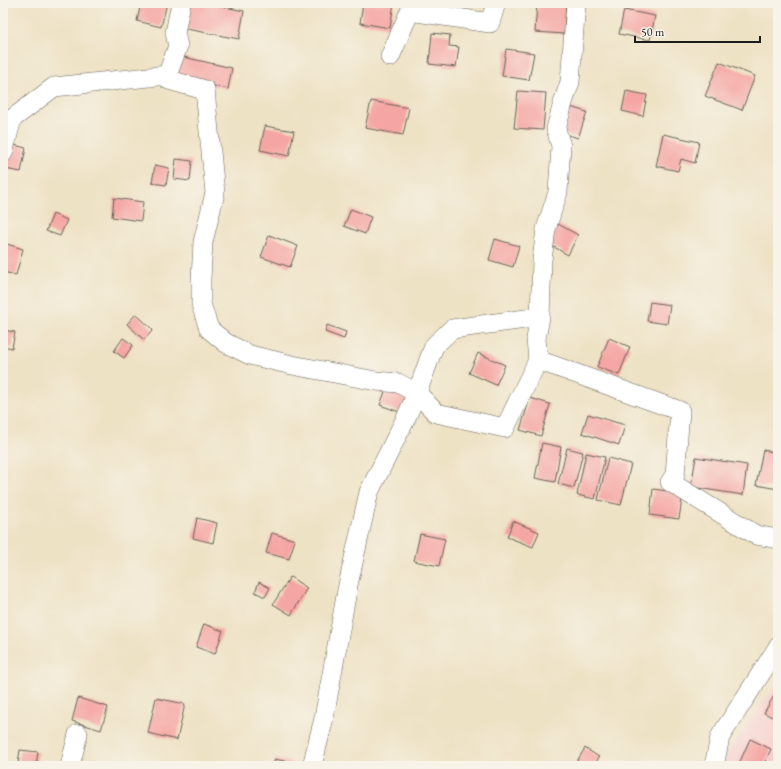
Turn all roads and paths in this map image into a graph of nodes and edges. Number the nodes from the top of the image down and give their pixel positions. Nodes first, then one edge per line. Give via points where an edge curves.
1 (181, 3) edge
2 (496, 3) edge
3 (576, 3) edge
4 (390, 57) dead end
5 (168, 75) junction
6 (3, 153) edge
7 (540, 317) junction
8 (538, 360) junction
9 (417, 393) junction
10 (778, 539) edge
11 (778, 647) edge
12 (78, 734) dead end
13 (70, 766) edge
14 (312, 766) edge
15 (714, 766) edge

1 - 5 street via 175,33 178,46
2 - 4 street via 490,23 410,11
3 - 7 street via 570,82 556,129 561,146 558,192 546,230
5 - 6 street via 54,87 12,119
5 - 9 street via 169,80 205,90 215,193 204,242 201,279 202,304 209,329 226,343 250,355 368,380 398,383
7 - 8 street via 536,339
7 - 9 street via 452,329 434,346
8 - 9 street via 505,428 436,413
8 - 10 street via 680,411 675,475 670,482 756,535
9 - 14 street via 369,492
11 - 15 street via 720,737
12 - 13 street

